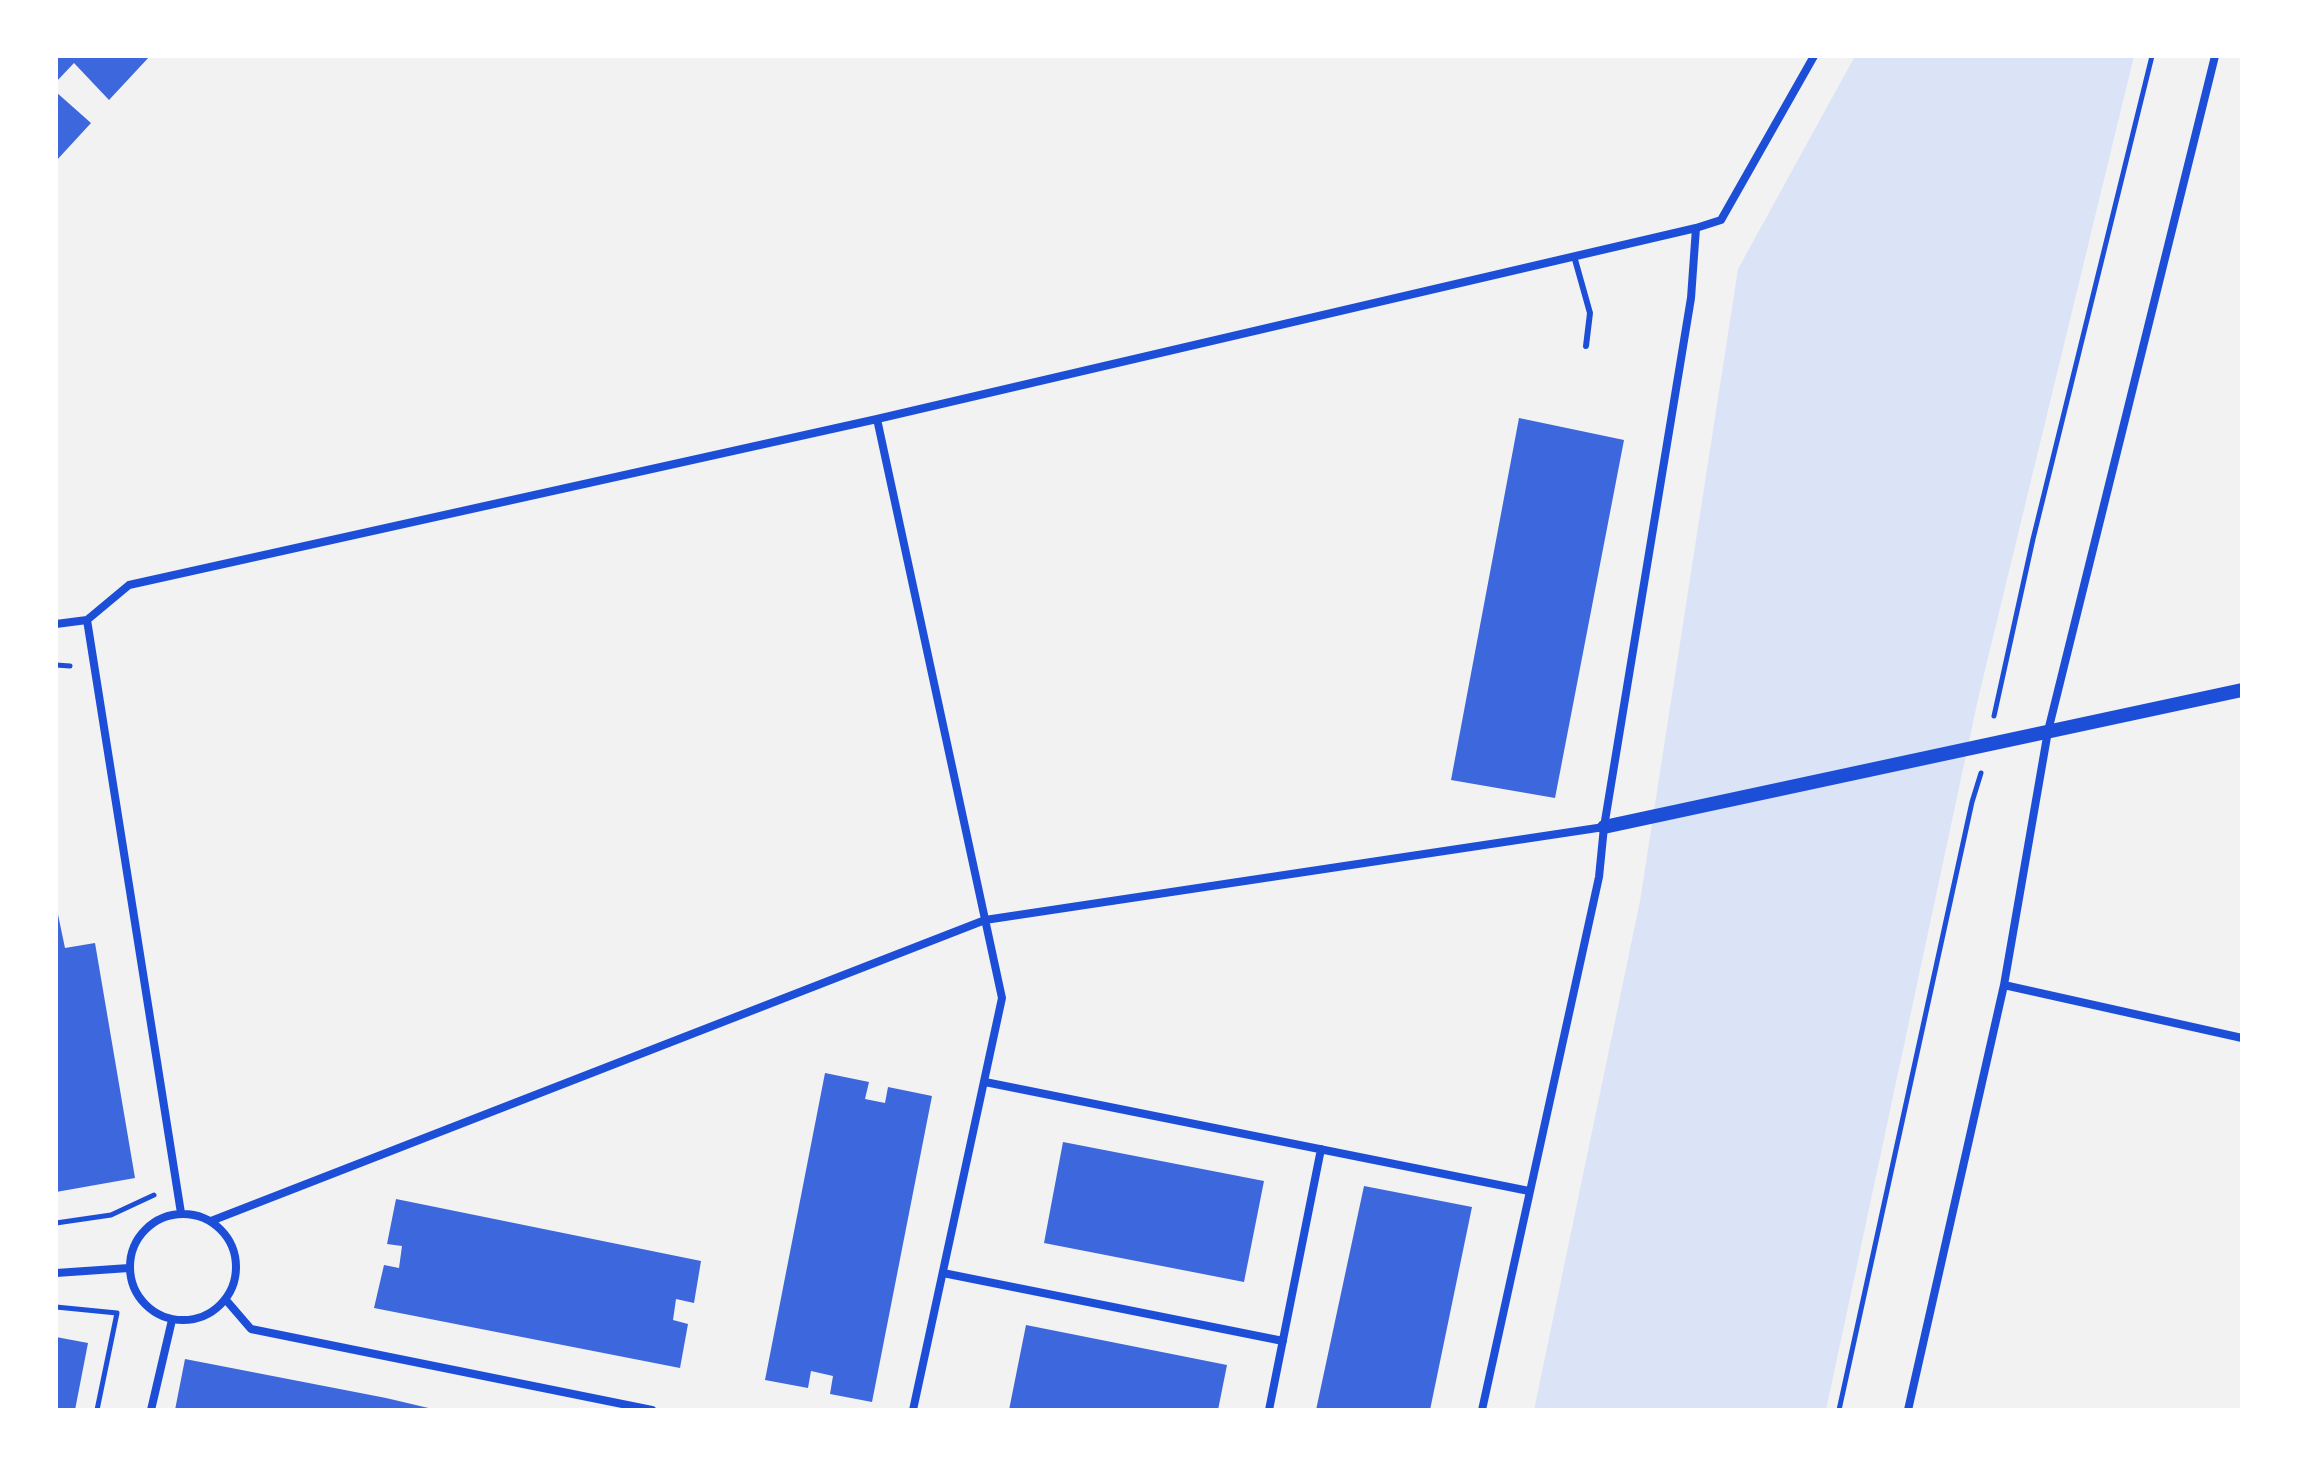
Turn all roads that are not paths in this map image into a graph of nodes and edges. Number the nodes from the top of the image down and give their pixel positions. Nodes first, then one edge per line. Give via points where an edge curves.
1 (1814, 56) edge
2 (2215, 56) edge
3 (1696, 228) junction
4 (1574, 256) junction
5 (1586, 346) dead end
6 (877, 419) junction
7 (87, 620) junction
8 (56, 624) edge
9 (2242, 690) edge
10 (2048, 731) junction
11 (1604, 827) junction
12 (985, 920) junction
13 (2004, 985) junction
14 (2242, 1038) edge
15 (985, 1082) junction
16 (1321, 1149) junction
17 (1529, 1191) junction
18 (181, 1213) junction
19 (211, 1221) junction
20 (129, 1268) junction
21 (56, 1273) edge
22 (943, 1273) junction
23 (226, 1300) junction
24 (172, 1320) junction
25 (1283, 1341) junction
26 (629, 1408) edge
27 (151, 1410) edge
28 (652, 1410) edge
29 (913, 1410) edge
30 (1269, 1410) edge
31 (1482, 1410) edge
32 (1908, 1410) edge

1 - 3 street via 1721,220
2 - 10 street
3 - 4 street
3 - 11 street via 1691,298
4 - 5 lane via 1590,313
4 - 6 street
6 - 7 street via 129,585
6 - 12 street
7 - 8 street
7 - 18 street
9 - 10 street
10 - 11 street
10 - 13 street
11 - 12 street
11 - 17 street via 1599,877
12 - 15 street via 1002,998
12 - 19 street
13 - 14 street
13 - 32 street
15 - 16 street
15 - 22 street
16 - 17 street
16 - 25 street
17 - 31 street
18 - 19 street
18 - 20 street via 144,1230
19 - 23 street via 227,1236 236,1257 235,1280
20 - 21 street
20 - 24 street via 142,1301
22 - 25 street
22 - 29 street
23 - 24 street via 202,1317
23 - 26 street via 251,1329
24 - 27 street
25 - 30 street
26 - 28 street

